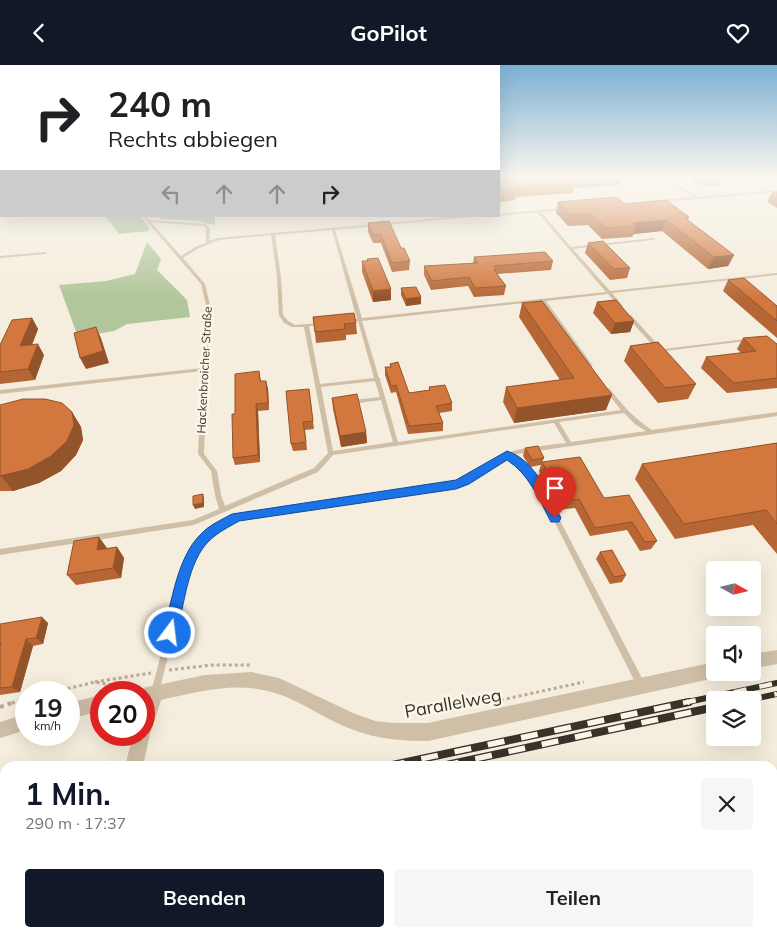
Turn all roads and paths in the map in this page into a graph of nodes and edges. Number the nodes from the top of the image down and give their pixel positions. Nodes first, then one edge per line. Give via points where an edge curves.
1 (146, 218) edge
2 (449, 218) edge
3 (544, 218) edge
4 (333, 229) junction
5 (273, 234) junction
6 (653, 239) dead end
7 (207, 242) junction
8 (570, 248) junction
9 (45, 253) dead end
10 (0, 257) edge
11 (180, 258) junction
12 (777, 274) edge
13 (609, 293) junction
14 (543, 300) junction
15 (361, 319) junction
16 (342, 321) edge
17 (324, 323) edge
18 (306, 325) junction
19 (746, 340) edge
20 (204, 369) junction
21 (595, 372) edge
22 (378, 379) junction
23 (318, 387) junction
24 (606, 388) edge
25 (0, 392) edge
26 (383, 398) junction
27 (348, 403) edge
28 (331, 405) edge
29 (322, 406) junction
30 (623, 412) junction
31 (777, 414) edge
32 (556, 421) junction
33 (652, 432) junction
34 (569, 443) junction
35 (396, 444) junction
36 (331, 453) junction
37 (507, 455) junction
38 (224, 510) junction
39 (0, 552) edge
40 (777, 657) edge
41 (761, 660) edge
42 (257, 667) dead end
43 (160, 671) junction
44 (706, 672) edge
45 (101, 681) edge
46 (155, 681) edge
47 (590, 681) dead end
48 (642, 686) junction
49 (155, 693) edge
50 (499, 700) dead end
51 (15, 702) edge
52 (0, 707) edge
53 (15, 725) edge
54 (0, 729) edge
55 (139, 746) edge
56 (135, 761) edge

1 - 7 lane via 205,225 208,229
1 - 11 lane, Hackenbroicher Straße
2 - 4 lane
3 - 8 lane
4 - 5 lane
4 - 15 lane
5 - 7 lane
5 - 18 lane via 281,315 294,326
6 - 8 lane
7 - 11 lane
8 - 13 lane
9 - 10 lane
11 - 20 lane, Hackenbroicher Straße via 207,292
12 - 13 lane
13 - 14 lane
13 - 19 lane via 658,348 664,350
14 - 15 lane
14 - 21 lane
15 - 16 lane
15 - 22 lane
17 - 18 lane
18 - 23 lane
20 - 25 lane
20 - 38 lane, Hackenbroicher Straße via 200,454 214,471
22 - 23 lane
22 - 26 lane
23 - 29 lane
24 - 30 lane
26 - 27 lane
26 - 35 lane
28 - 29 lane
29 - 36 lane
30 - 32 lane
30 - 33 lane
31 - 33 lane
32 - 34 lane
32 - 35 lane
33 - 34 lane
34 - 37 lane
35 - 36 lane
36 - 38 lane via 316,470
37 - 43 lane via 456,484 236,517 222,524 203,539 190,557
37 - 48 lane via 522,464 538,484
38 - 39 lane via 194,522
40 - 41 street
42 - 43 path via 212,665
43 - 45 path
43 - 46 lane
44 - 48 street, Parallelweg
47 - 50 path
48 - 49 street, Parallelweg via 428,731 401,733 373,729 291,691 251,680 232,680
51 - 52 path
53 - 54 street
55 - 56 street

